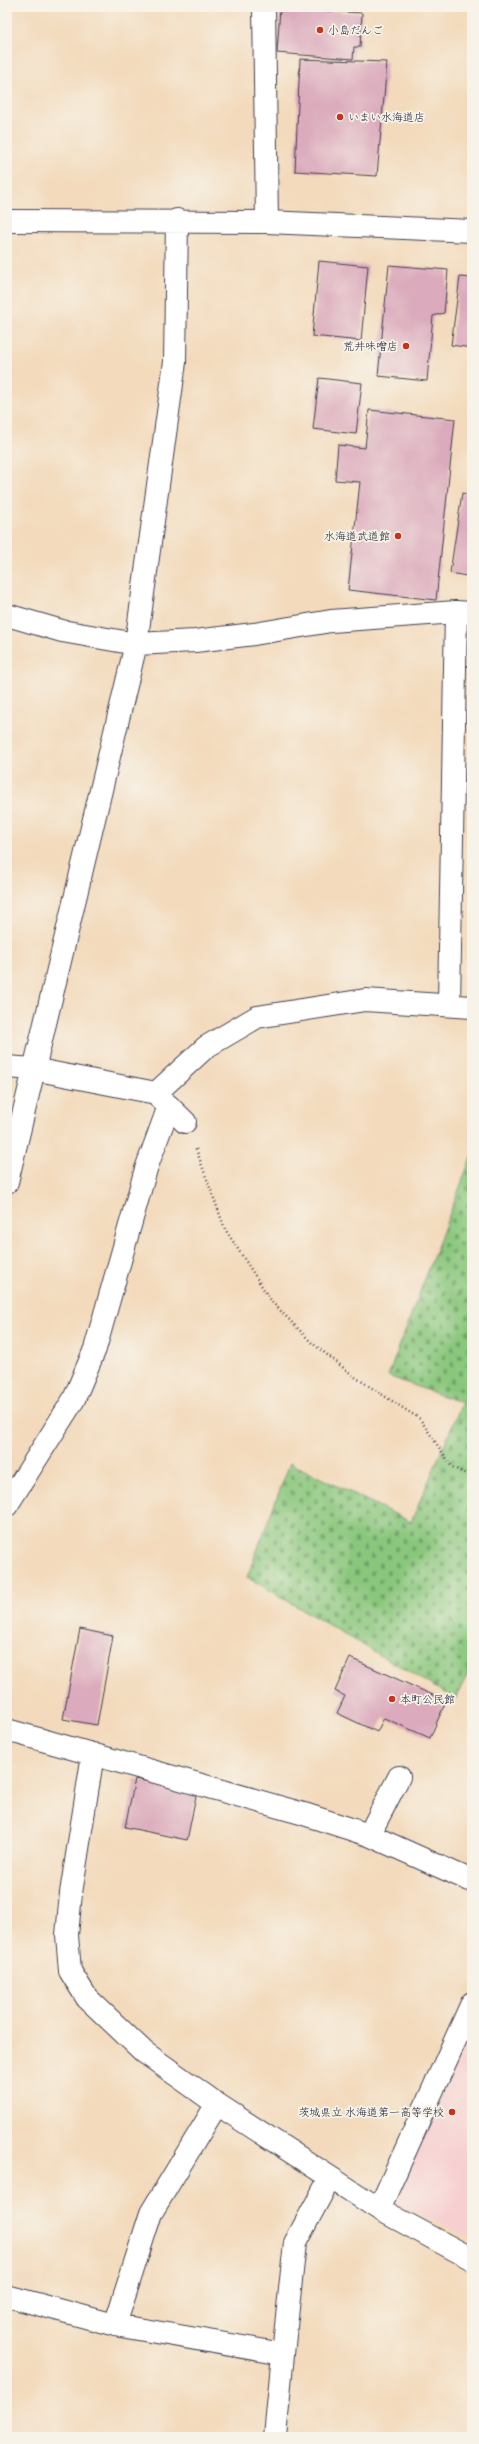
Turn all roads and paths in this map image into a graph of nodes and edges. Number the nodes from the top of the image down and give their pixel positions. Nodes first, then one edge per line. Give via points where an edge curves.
1 (264, 7) edge
2 (7, 220) edge
3 (177, 220) junction
4 (267, 222) junction
5 (472, 231) edge
6 (464, 613) edge
7 (7, 615) edge
8 (136, 644) junction
9 (449, 1005) junction
10 (472, 1007) edge
11 (7, 1067) edge
12 (33, 1069) junction
13 (163, 1100) junction
14 (185, 1122) joint
15 (7, 1182) edge
16 (472, 1477) edge
17 (7, 1505) edge
18 (7, 1730) edge
19 (93, 1754) junction
20 (399, 1777) dead end
21 (369, 1835) junction
22 (472, 1881) edge
23 (472, 2003) edge
24 (217, 2104) junction
25 (330, 2178) junction
26 (379, 2209) junction
27 (472, 2259) edge
28 (7, 2296) edge
29 (115, 2325) junction
30 (283, 2354) junction
31 (274, 2437) edge

1 - 4 street
2 - 3 street
3 - 4 street
3 - 8 street via 175,362
4 - 5 street
6 - 8 street via 331,621 195,642
6 - 9 street
7 - 8 street via 62,631
8 - 12 street
9 - 10 street
9 - 13 street via 365,1000 257,1017 206,1046
11 - 12 street
12 - 13 street
12 - 15 street
13 - 14 street
13 - 17 street via 95,1349 74,1399
14 - 16 path via 225,1229 272,1302 311,1342 355,1377 420,1419 452,1467
18 - 19 street
19 - 21 street
19 - 24 street via 71,1893 67,1934 70,1972 87,1998 144,2052
20 - 21 street
21 - 22 street
23 - 26 street
24 - 25 street
24 - 29 street via 151,2213
25 - 26 street
25 - 30 street via 295,2242
26 - 27 street
28 - 29 street
29 - 30 street
30 - 31 street

